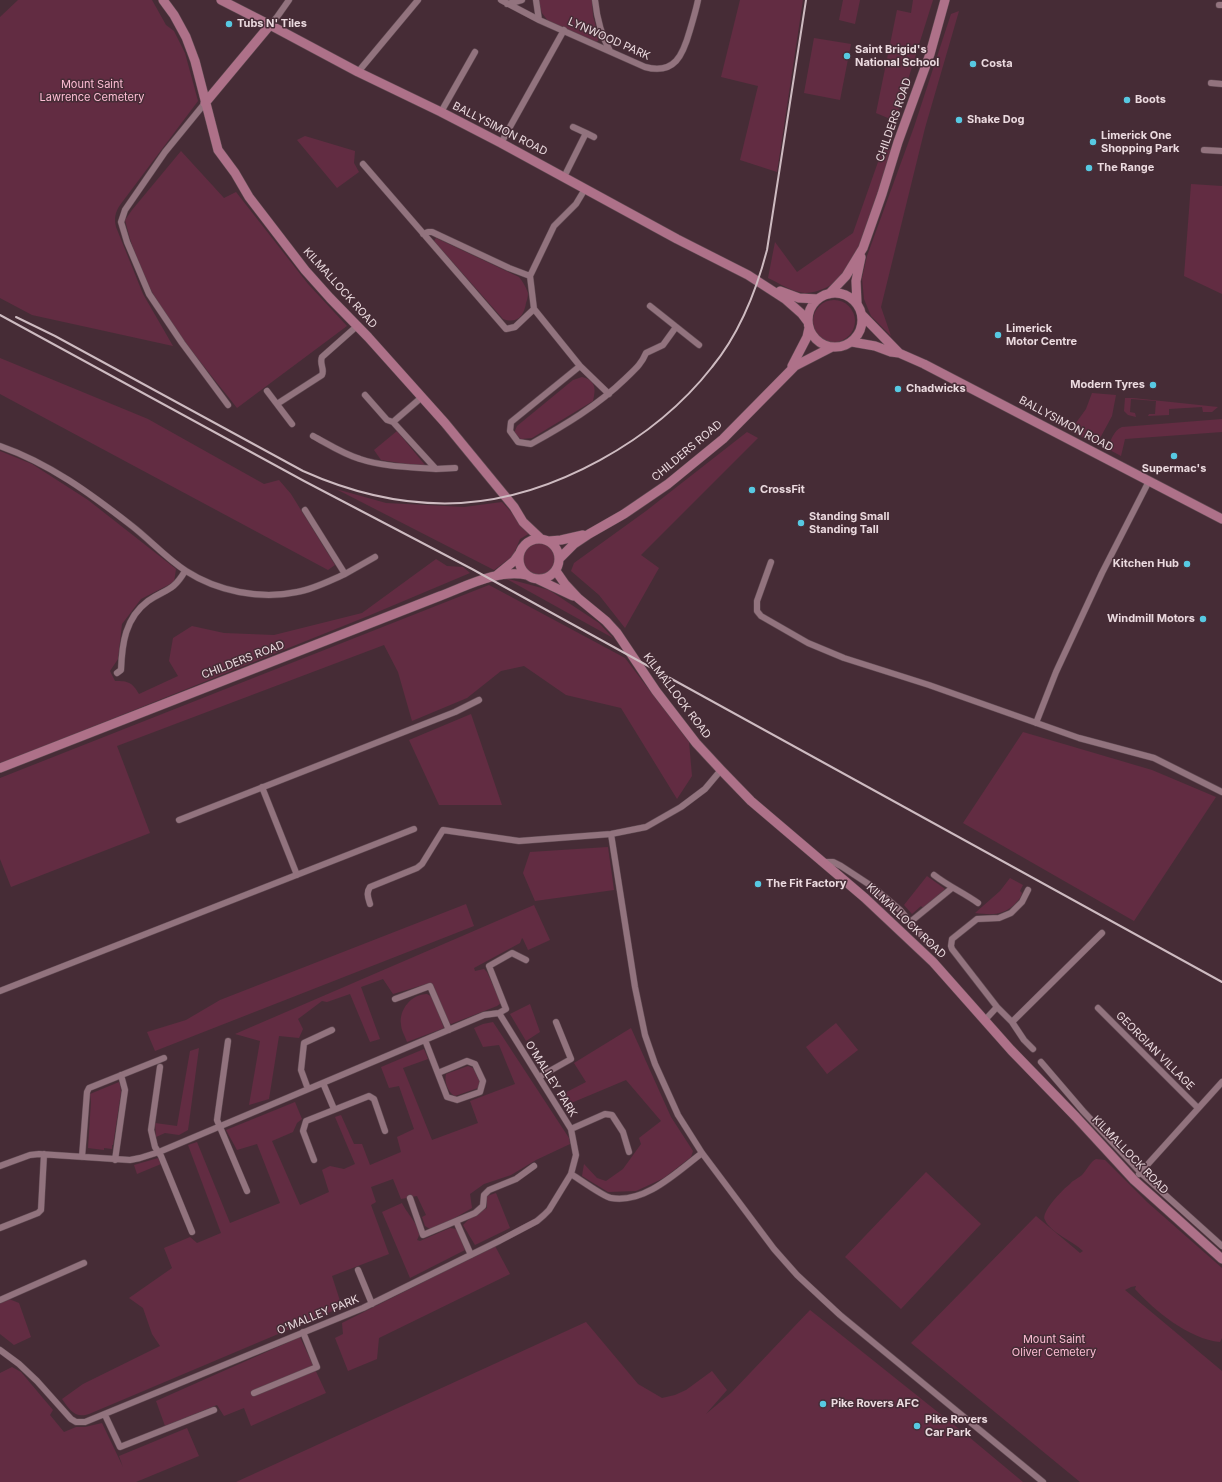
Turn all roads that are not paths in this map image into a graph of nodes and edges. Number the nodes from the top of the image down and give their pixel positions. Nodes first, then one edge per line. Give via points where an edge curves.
1 (163, 0) edge
2 (220, 0) edge
3 (289, 0) edge
4 (418, 0) edge
5 (501, 0) edge
6 (522, 0) edge
7 (536, 0) edge
8 (595, 0) edge
9 (698, 0) edge
10 (945, 0) edge
11 (507, 4) junction
12 (539, 20) junction
13 (270, 25) junction
14 (564, 30) junction
15 (610, 51) junction
16 (475, 52) dead end
17 (358, 72) junction
18 (1211, 83) dead end
19 (1222, 84) edge
20 (205, 103) junction
21 (441, 112) junction
22 (573, 127) dead end
23 (586, 133) junction
24 (594, 137) dead end
25 (501, 143) junction
26 (1204, 150) dead end
27 (1222, 151) edge
28 (363, 164) dead end
29 (564, 176) junction
30 (585, 189) junction
31 (423, 234) junction
32 (863, 248) junction
33 (530, 276) junction
34 (766, 285) junction
35 (829, 294) junction
36 (818, 299) junction
37 (857, 303) junction
38 (650, 306) dead end
39 (534, 309) junction
40 (862, 316) junction
41 (809, 325) junction
42 (357, 326) junction
43 (676, 327) junction
44 (852, 342) junction
45 (699, 345) dead end
46 (832, 347) junction
47 (899, 352) junction
48 (580, 366) junction
49 (788, 373) junction
50 (267, 391) dead end
51 (609, 394) junction
52 (365, 396) dead end
53 (422, 397) junction
54 (277, 404) junction
55 (228, 405) dead end
56 (394, 422) junction
57 (292, 424) dead end
58 (313, 436) dead end
59 (0, 446) edge
60 (455, 468) dead end
61 (436, 469) junction
62 (1149, 481) junction
63 (305, 510) dead end
64 (1222, 519) edge
65 (589, 534) junction
66 (545, 540) junction
67 (519, 554) junction
68 (375, 557) dead end
69 (560, 559) junction
70 (771, 562) dead end
71 (556, 570) junction
72 (185, 571) junction
73 (345, 574) junction
74 (527, 575) junction
75 (496, 576) junction
76 (537, 579) junction
77 (578, 598) junction
78 (117, 673) dead end
79 (479, 700) dead end
80 (1036, 723) junction
81 (0, 768) edge
82 (721, 770) junction
83 (262, 787) junction
84 (1222, 792) edge
85 (179, 820) dead end
86 (414, 829) dead end
87 (611, 834) junction
88 (821, 862) junction
89 (297, 875) junction
90 (934, 875) dead end
91 (873, 887) junction
92 (952, 888) junction
93 (1028, 890) dead end
94 (865, 898) junction
95 (978, 903) dead end
96 (370, 904) dead end
97 (910, 923) junction
98 (1102, 933) dead end
99 (928, 943) dead end
100 (526, 960) dead end
101 (0, 992) edge
102 (395, 999) dead end
103 (997, 1007) junction
104 (1098, 1008) dead end
105 (499, 1013) junction
106 (985, 1020) junction
107 (556, 1022) dead end
108 (1012, 1022) junction
109 (332, 1030) dead end
110 (449, 1030) junction
111 (425, 1040) junction
112 (228, 1041) dead end
113 (1033, 1049) dead end
114 (164, 1058) dead end
115 (1041, 1062) dead end
116 (160, 1067) dead end
117 (438, 1073) junction
118 (121, 1075) junction
119 (539, 1077) junction
120 (1222, 1082) edge
121 (323, 1083) junction
122 (308, 1089) junction
123 (1198, 1108) junction
124 (334, 1110) junction
125 (1079, 1114) junction
126 (220, 1126) junction
127 (571, 1129) junction
128 (385, 1131) dead end
129 (159, 1152) junction
130 (629, 1152) dead end
131 (702, 1153) junction
132 (44, 1154) junction
133 (82, 1157) junction
134 (115, 1160) junction
135 (314, 1160) dead end
136 (0, 1166) edge
137 (534, 1166) dead end
138 (1141, 1173) junction
139 (571, 1174) junction
140 (1134, 1180) junction
141 (247, 1191) dead end
142 (410, 1198) dead end
143 (456, 1221) junction
144 (1197, 1224) junction
145 (0, 1228) edge
146 (192, 1232) dead end
147 (1191, 1232) junction
148 (1222, 1246) edge
149 (471, 1255) junction
150 (1222, 1259) edge
151 (84, 1263) dead end
152 (358, 1270) dead end
153 (0, 1300) edge
154 (372, 1304) junction
155 (303, 1332) junction
156 (0, 1350) edge
157 (254, 1393) dead end
158 (214, 1410) dead end
159 (105, 1415) junction
160 (1043, 1482) edge

1 - 20 main road, KILMALLOCK ROAD via 186,38 195,61
2 - 13 main road, BALLYSIMON ROAD
3 - 13 street
4 - 17 street
5 - 11 street, LYNWOOD PARK
6 - 11 street
7 - 12 street
8 - 15 street via 599,25
9 - 15 street, LYNWOOD PARK via 683,53 669,66 653,70
10 - 32 main road, CHILDERS ROAD via 930,54
11 - 12 street, LYNWOOD PARK
12 - 14 street, LYNWOOD PARK
13 - 17 main road, BALLYSIMON ROAD
13 - 20 main road
14 - 15 street, LYNWOOD PARK
14 - 25 street
16 - 21 street
17 - 21 main road, BALLYSIMON ROAD
18 - 19 street
20 - 42 main road, KILMALLOCK ROAD via 218,150 249,197 305,270
20 - 55 street via 165,152 125,210 122,222 127,242 149,294
21 - 25 main road, BALLYSIMON ROAD
22 - 23 street
23 - 24 street
23 - 29 street
25 - 29 main road, BALLYSIMON ROAD
26 - 27 street
28 - 31 street
29 - 30 main road, BALLYSIMON ROAD
30 - 33 street via 576,204 554,226
30 - 34 main road, BALLYSIMON ROAD
31 - 33 street via 432,232
31 - 39 street via 506,328 515,327
32 - 35 main road, CHILDERS ROAD via 846,276
32 - 37 main road, CHILDERS ROAD via 856,281
33 - 39 street
34 - 36 main road, BALLYSIMON ROAD via 799,298
34 - 41 main road, BALLYSIMON ROAD via 785,299
35 - 36 main road
35 - 37 main road via 844,294
36 - 41 main road via 810,310
37 - 40 main road
38 - 43 street
39 - 48 street
40 - 44 main road via 860,333
40 - 47 main road, BALLYSIMON ROAD
41 - 46 main road via 816,340
41 - 49 main road, CHILDERS ROAD via 807,337
42 - 53 main road, KILMALLOCK ROAD
42 - 54 street via 322,357 322,375
43 - 45 street
43 - 51 street via 663,345 646,353 643,362
44 - 46 main road
44 - 47 main road, BALLYSIMON ROAD
46 - 49 main road, CHILDERS ROAD via 802,362
47 - 62 main road, BALLYSIMON ROAD
48 - 51 street
48 - 51 street via 511,422 510,431 518,442 531,444 578,417
49 - 65 main road, CHILDERS ROAD via 723,439 668,484
50 - 54 street
52 - 56 street via 387,420
53 - 56 street
53 - 66 main road, KILMALLOCK ROAD via 514,507 523,522
54 - 57 street
56 - 61 street
58 - 61 street via 361,460 393,466
59 - 72 street via 36,461 79,487 133,527
60 - 61 street
62 - 64 main road, BALLYSIMON ROAD
62 - 80 street via 1095,587
63 - 73 street
65 - 66 main road, CHILDERS ROAD via 561,540
65 - 69 main road, CHILDERS ROAD via 574,544
66 - 67 main road via 534,539 524,546
66 - 69 main road via 557,550
67 - 74 main road via 519,564
67 - 75 main road, CHILDERS ROAD
68 - 73 street
69 - 71 main road
70 - 80 street via 757,601 756,609 761,616 808,643 844,658
71 - 76 main road via 548,577
71 - 77 main road, KILMALLOCK ROAD
72 - 73 street via 226,588 249,594 275,596 318,586
72 - 78 street via 176,584 148,601 130,620 123,642 121,670
74 - 75 main road, CHILDERS ROAD
74 - 76 main road
75 - 81 main road, CHILDERS ROAD via 418,604
76 - 77 main road, KILMALLOCK ROAD
77 - 82 main road, KILMALLOCK ROAD via 617,633 656,691 696,743
79 - 83 street via 455,712
80 - 84 street via 1079,738 1154,758
82 - 87 street via 705,789 681,807 646,827
82 - 88 main road, KILMALLOCK ROAD
83 - 85 street
83 - 89 street
86 - 89 street
87 - 96 street via 519,842 443,830 417,868 370,887 367,895
87 - 131 street via 635,987 646,1034 655,1064 678,1115
88 - 91 street via 833,862
88 - 94 main road, KILMALLOCK ROAD
89 - 101 street
90 - 92 street
91 - 94 street
91 - 97 street via 900,910
92 - 95 street
92 - 97 street
93 - 103 street via 1022,902 1011,913 999,918 977,919 952,939 952,949
94 - 106 main road, KILMALLOCK ROAD via 933,962
97 - 99 street
98 - 108 street
100 - 105 street via 512,953 489,966 506,1009
102 - 110 street via 430,986
103 - 106 street
103 - 108 street
104 - 123 street, GEORGIAN VILLAGE
105 - 110 street via 484,1015
105 - 119 street, O'MALLEY PARK
106 - 125 main road, KILMALLOCK ROAD via 1011,1050
107 - 119 street via 571,1059
108 - 113 street
109 - 122 street via 304,1043 301,1070
110 - 111 street
111 - 117 street
111 - 121 street
112 - 126 street via 217,1120
114 - 118 street
115 - 125 street
116 - 129 street via 151,1130 155,1147
117 - 117 street via 467,1061 475,1064 483,1081 480,1092 457,1100 447,1097
118 - 133 street via 89,1088 87,1092
118 - 134 street via 124,1090
119 - 127 street, O'MALLEY PARK
120 - 123 street
121 - 122 street
121 - 124 street
122 - 126 street
123 - 138 street
124 - 128 street via 369,1096 374,1098
124 - 135 street via 306,1121 303,1131
125 - 138 street
125 - 140 main road, KILMALLOCK ROAD
126 - 129 street
126 - 141 street
127 - 130 street via 605,1114 612,1115 623,1132
127 - 139 street, O'MALLEY PARK via 576,1155
129 - 134 street via 140,1158
129 - 146 street
131 - 139 street via 650,1191 628,1198 610,1198
131 - 160 street via 769,1243 809,1286 840,1315
132 - 133 street
132 - 136 street via 30,1155
132 - 145 street via 41,1210
133 - 134 street
137 - 143 street via 516,1179 489,1190 484,1196 483,1206 475,1213
138 - 140 street
138 - 144 street
139 - 149 street, O'MALLEY PARK via 549,1210 541,1218
140 - 147 main road, KILMALLOCK ROAD
142 - 143 street via 423,1235
143 - 149 street
144 - 147 street
144 - 148 street
147 - 150 main road, KILMALLOCK ROAD
149 - 154 street, O'MALLEY PARK
151 - 153 street
152 - 154 street
154 - 155 street, O'MALLEY PARK
155 - 157 street via 317,1367
155 - 159 street, O'MALLEY PARK
156 - 159 street, O'MALLEY PARK via 37,1381 71,1419 85,1422
158 - 159 street via 120,1447

